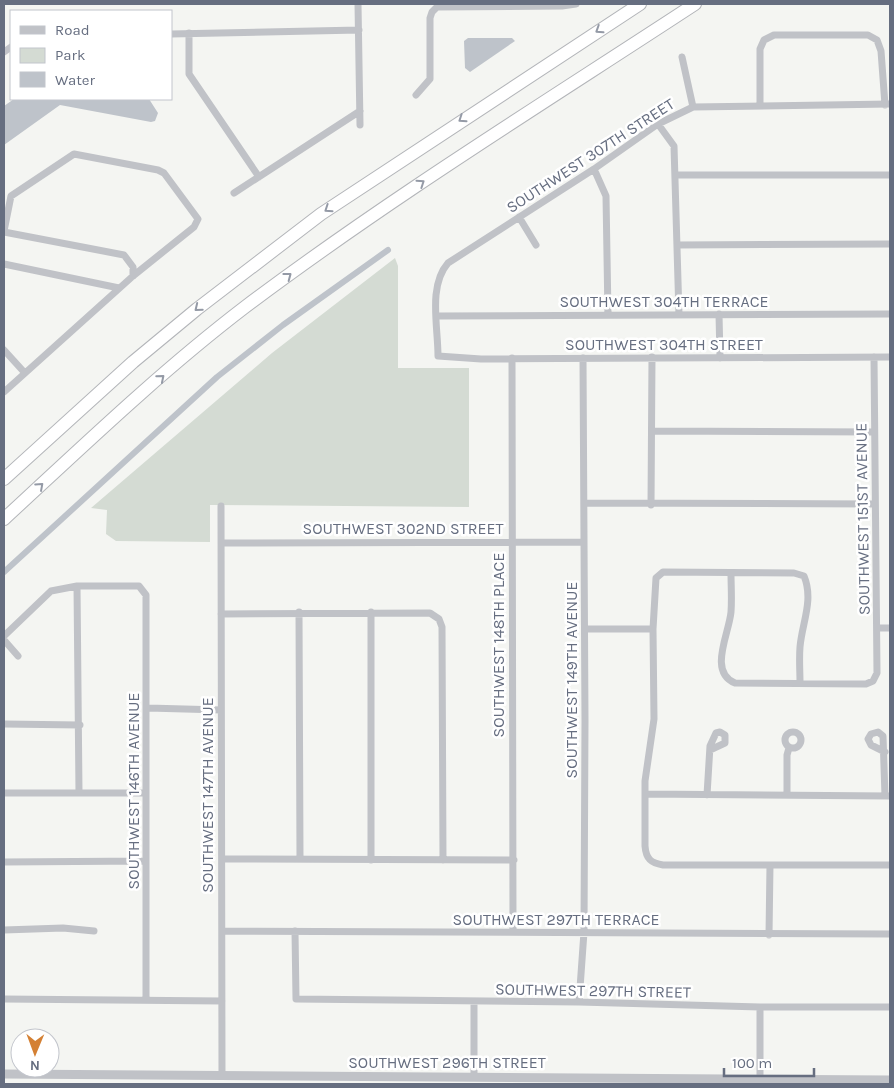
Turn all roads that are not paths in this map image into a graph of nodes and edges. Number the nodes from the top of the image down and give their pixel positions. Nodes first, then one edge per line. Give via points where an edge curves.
1 (358, 4) edge
2 (576, 4) edge
3 (640, 4) edge
4 (695, 4) edge
5 (359, 30) junction
6 (189, 33) junction
7 (172, 34) edge
8 (682, 57) dead end
9 (416, 95) dead end
10 (888, 104) edge
11 (760, 105) junction
12 (693, 107) junction
13 (360, 111) junction
14 (658, 124) junction
15 (360, 125) dead end
16 (594, 169) junction
17 (677, 175) junction
18 (890, 175) edge
19 (259, 177) junction
20 (234, 193) dead end
21 (519, 217) junction
22 (4, 232) edge
23 (890, 244) edge
24 (536, 245) dead end
25 (677, 245) junction
26 (4, 264) edge
27 (133, 276) junction
28 (120, 288) junction
29 (719, 314) junction
30 (890, 314) edge
31 (608, 315) junction
32 (679, 315) junction
33 (437, 316) junction
34 (4, 350) edge
35 (652, 357) junction
36 (874, 357) junction
37 (890, 357) edge
38 (512, 358) junction
39 (583, 358) junction
40 (720, 358) junction
41 (24, 372) junction
42 (4, 392) edge
43 (653, 431) junction
44 (874, 432) junction
45 (4, 479) edge
46 (584, 503) junction
47 (651, 504) junction
48 (876, 504) junction
49 (221, 506) dead end
50 (4, 519) edge
51 (512, 541) junction
52 (221, 542) junction
53 (584, 542) junction
54 (731, 573) junction
55 (76, 586) junction
56 (299, 612) junction
57 (371, 612) junction
58 (221, 614) junction
59 (877, 628) junction
60 (890, 628) edge
61 (585, 629) junction
62 (652, 629) junction
63 (4, 636) edge
64 (4, 640) edge
65 (18, 656) dead end
66 (800, 683) junction
67 (148, 708) junction
68 (221, 710) junction
69 (4, 724) edge
70 (80, 725) junction
71 (789, 748) dead end
72 (710, 750) dead end
73 (885, 752) dead end
74 (79, 793) junction
75 (146, 793) junction
76 (4, 794) edge
77 (645, 794) junction
78 (707, 795) junction
79 (787, 795) junction
80 (888, 796) edge
81 (222, 859) junction
82 (300, 859) junction
83 (371, 860) junction
84 (443, 860) junction
85 (514, 860) junction
86 (146, 861) junction
87 (4, 862) edge
88 (770, 865) junction
89 (890, 865) edge
90 (4, 930) edge
91 (295, 930) junction
92 (94, 931) dead end
93 (222, 931) junction
94 (513, 932) junction
95 (584, 932) junction
96 (890, 934) edge
97 (769, 935) junction
98 (4, 999) edge
99 (146, 1000) junction
100 (222, 1000) junction
101 (474, 1002) junction
102 (579, 1002) junction
103 (760, 1007) junction
104 (890, 1007) edge
105 (4, 1074) edge
106 (474, 1077) junction
107 (222, 1080) edge
108 (367, 1080) edge
109 (890, 1080) edge
110 (760, 1082) edge

1 - 5 street
2 - 9 street via 437,7 430,18 430,79
3 -> 45 highway via 321,214 133,362
50 -> 4 highway via 157,381 244,309 344,234
5 - 6 street
5 - 13 street
6 - 7 street
6 - 19 street via 189,74
8 - 12 street
10 - 11 street, SOUTHWEST 307TH STREET
10 - 11 street via 877,40 868,35 774,35 764,40 760,49
11 - 12 street, SOUTHWEST 307TH STREET
12 - 14 street, SOUTHWEST 307TH STREET
13 - 15 street
13 - 19 street
14 - 16 street, SOUTHWEST 307TH STREET
14 - 17 street via 674,146
16 - 21 street, SOUTHWEST 307TH STREET
16 - 31 street via 606,196
17 - 18 street
17 - 25 street
19 - 20 street
21 - 24 street
21 - 33 street, SOUTHWEST 307TH STREET via 448,263 440,272 436,286
22 - 27 street via 124,255 133,268
22 - 27 street via 10,196 74,154 158,170 164,173 198,222
23 - 25 street
25 - 32 street
26 - 28 street
27 - 28 street
28 - 41 street
29 - 30 street, SOUTHWEST 304TH TERRACE
29 - 32 street, SOUTHWEST 304TH TERRACE
29 - 40 street
31 - 32 street, SOUTHWEST 304TH TERRACE
31 - 33 street, SOUTHWEST 304TH TERRACE
33 - 38 street, SOUTHWEST 304TH STREET via 438,356
34 - 41 street
35 - 39 street, SOUTHWEST 304TH STREET
35 - 40 street, SOUTHWEST 304TH STREET
35 - 43 street
36 - 37 street, SOUTHWEST 304TH STREET
36 - 40 street, SOUTHWEST 304TH STREET
36 - 44 street, SOUTHWEST 151ST AVENUE
38 - 39 street, SOUTHWEST 304TH STREET
38 - 51 street, SOUTHWEST 148TH PLACE
39 - 46 street, SOUTHWEST 149TH AVENUE
41 - 42 street
43 - 44 street
43 - 47 street
44 - 48 street, SOUTHWEST 151ST AVENUE
46 - 47 street
46 - 53 street, SOUTHWEST 149TH AVENUE
47 - 48 street
48 - 59 street, SOUTHWEST 151ST AVENUE
49 - 52 street, SOUTHWEST 147TH AVENUE
51 - 52 street, SOUTHWEST 302ND STREET
51 - 53 street, SOUTHWEST 302ND STREET
51 - 85 street, SOUTHWEST 148TH PLACE
52 - 58 street, SOUTHWEST 147TH AVENUE
53 - 61 street, SOUTHWEST 149TH AVENUE
54 - 62 street via 664,572 656,578
54 - 66 street via 794,573 804,576 808,586 806,620 800,646
54 - 66 street via 730,613 722,673 735,683
55 - 63 street via 51,591
55 - 67 street, SOUTHWEST 146TH AVENUE via 139,586 146,595
55 - 70 street
56 - 57 street
56 - 58 street
56 - 82 street
57 - 83 street
57 - 84 street via 430,613 439,619 442,627
58 - 68 street, SOUTHWEST 147TH AVENUE
59 - 60 street
59 - 66 street, SOUTHWEST 151ST AVENUE via 877,673 873,681 866,684
61 - 62 street
61 - 95 street, SOUTHWEST 149TH AVENUE
62 - 77 street via 654,719
64 - 65 street
67 - 68 street
67 - 75 street, SOUTHWEST 146TH AVENUE
68 - 81 street, SOUTHWEST 147TH AVENUE
69 - 70 street
70 - 74 street
71 - 79 street
72 - 78 street
73 - 80 street
74 - 75 street
74 - 76 street
75 - 86 street, SOUTHWEST 146TH AVENUE
77 - 78 street
77 - 88 street via 645,853 656,864
78 - 79 street
79 - 80 street
81 - 82 street
81 - 93 street, SOUTHWEST 147TH AVENUE
82 - 83 street
83 - 84 street
84 - 85 street
85 - 94 street, SOUTHWEST 148TH PLACE
86 - 87 street
86 - 99 street, SOUTHWEST 146TH AVENUE
88 - 89 street
88 - 97 street
90 - 92 street via 63,928
91 - 93 street, SOUTHWEST 297TH TERRACE
91 - 94 street, SOUTHWEST 297TH TERRACE
91 - 101 street, SOUTHWEST 297TH STREET via 296,999
93 - 100 street, SOUTHWEST 147TH AVENUE
94 - 95 street, SOUTHWEST 297TH TERRACE
95 - 97 street, SOUTHWEST 297TH TERRACE
95 - 102 street, SOUTHWEST 149TH AVENUE
96 - 97 street, SOUTHWEST 297TH TERRACE
98 - 99 street
99 - 100 street
100 - 107 street, SOUTHWEST 147TH AVENUE
101 - 102 street, SOUTHWEST 297TH STREET
101 - 106 street
102 - 103 street, SOUTHWEST 297TH STREET
103 - 104 street, SOUTHWEST 297TH STREET
103 - 110 street
105 - 107 street, SOUTHWEST 296TH STREET
106 - 108 street, SOUTHWEST 296TH STREET
106 - 110 street, SOUTHWEST 296TH STREET
107 - 108 street, SOUTHWEST 296TH STREET
109 - 110 street, SOUTHWEST 296TH STREET

